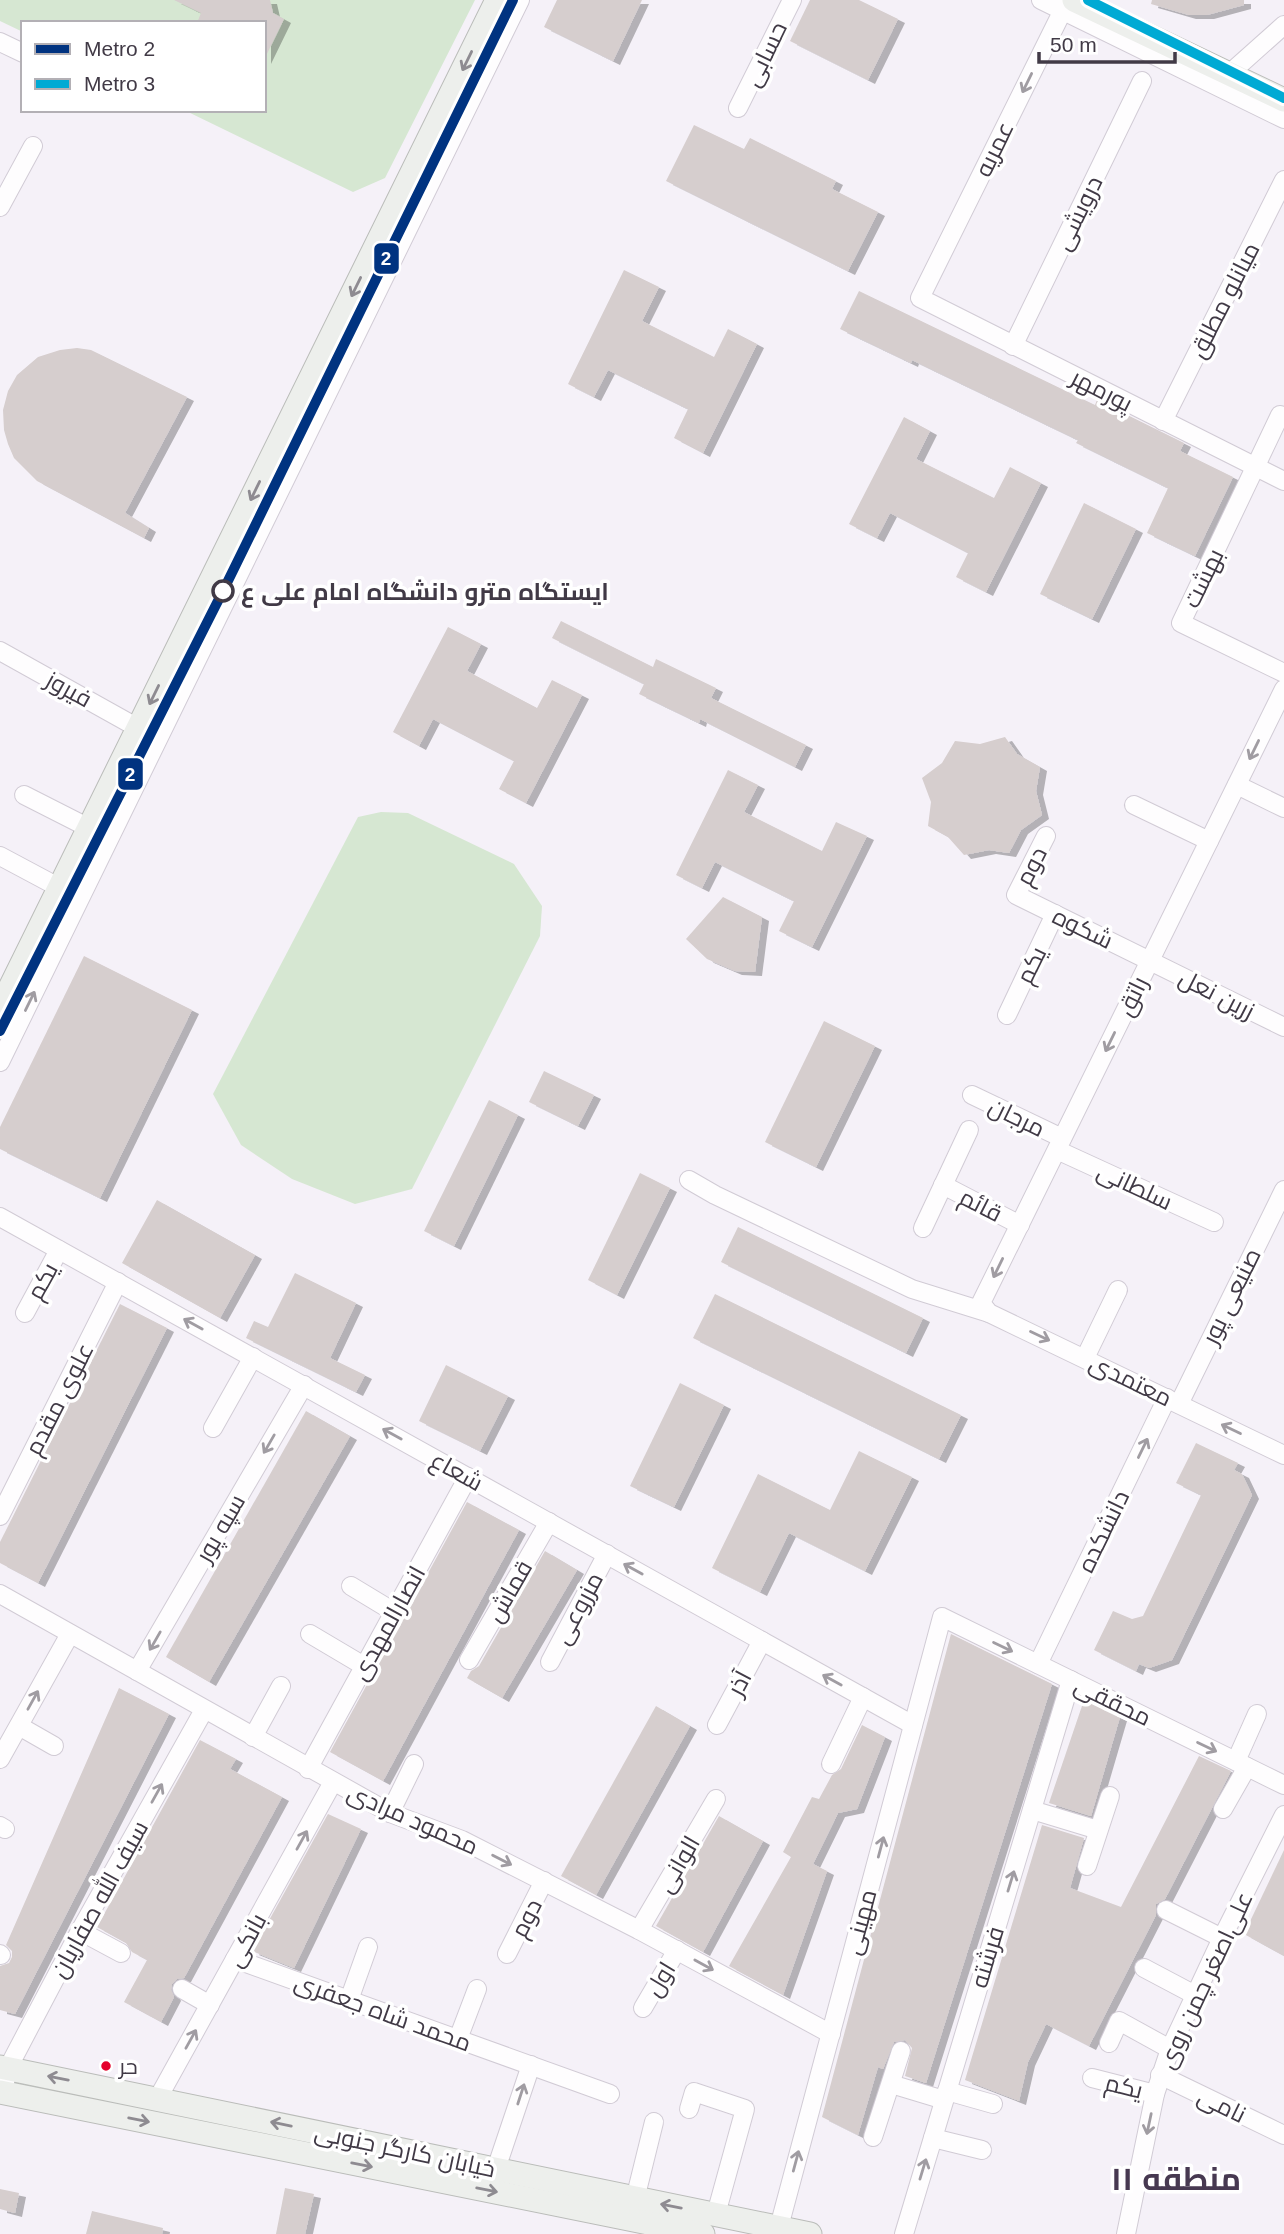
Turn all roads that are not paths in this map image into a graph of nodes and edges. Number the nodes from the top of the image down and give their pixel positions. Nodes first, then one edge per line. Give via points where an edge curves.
1 (497, 0) edge
2 (520, 0) edge
3 (792, 0) edge
4 (1041, 0) edge
5 (1068, 4) edge
6 (1284, 24) edge
7 (0, 42) edge
8 (21, 52) edge
9 (1228, 75) junction
10 (1142, 81) dead end
11 (1284, 100) edge
12 (738, 108) dead end
13 (1284, 119) edge
14 (33, 146) dead end
15 (1284, 180) edge
16 (0, 207) edge
17 (920, 299) joint
18 (1013, 346) junction
19 (1280, 415) dead end
20 (1163, 421) junction
21 (1256, 467) junction
22 (1284, 481) edge
23 (0, 651) edge
24 (1284, 673) edge
25 (1284, 689) edge
26 (138, 728) junction
27 (1237, 785) junction
28 (24, 795) dead end
29 (1134, 805) dead end
30 (1284, 808) edge
31 (89, 828) junction
32 (1046, 836) dead end
33 (1209, 841) junction
34 (0, 856) edge
35 (60, 888) junction
36 (1016, 895) joint
37 (1055, 914) junction
38 (1150, 960) junction
39 (0, 1008) edge
40 (1007, 1015) dead end
41 (1284, 1027) edge
42 (0, 1062) edge
43 (972, 1095) dead end
44 (969, 1130) dead end
45 (1059, 1144) junction
46 (689, 1180) dead end
47 (943, 1185) junction
48 (1284, 1190) edge
49 (0, 1217) edge
50 (1214, 1222) dead end
51 (1020, 1225) junction
52 (923, 1228) dead end
53 (59, 1250) junction
54 (118, 1282) junction
55 (1118, 1290) dead end
56 (985, 1308) junction
57 (25, 1313) dead end
58 (253, 1357) junction
59 (1085, 1358) junction
60 (304, 1385) junction
61 (1173, 1401) junction
62 (213, 1428) dead end
63 (1284, 1455) edge
64 (468, 1477) junction
65 (0, 1516) edge
66 (549, 1522) junction
67 (607, 1554) junction
68 (351, 1586) dead end
69 (0, 1594) edge
70 (394, 1612) junction
71 (942, 1617) joint
72 (70, 1634) junction
73 (310, 1634) dead end
74 (762, 1641) junction
75 (469, 1660) dead end
76 (550, 1662) dead end
77 (1038, 1664) junction
78 (364, 1666) junction
79 (137, 1671) junction
80 (1071, 1680) junction
81 (281, 1686) dead end
82 (863, 1697) junction
83 (204, 1710) junction
84 (1256, 1714) dead end
85 (717, 1725) dead end
86 (913, 1725) junction
87 (19, 1726) junction
88 (253, 1737) junction
89 (54, 1745) dead end
90 (0, 1759) edge
91 (414, 1764) dead end
92 (831, 1764) dead end
93 (1241, 1764) junction
94 (308, 1769) junction
95 (333, 1782) junction
96 (1284, 1785) edge
97 (1110, 1796) dead end
98 (716, 1799) dead end
99 (1223, 1809) dead end
100 (1032, 1810) junction
101 (390, 1813) junction
102 (1284, 1815) edge
103 (1098, 1830) junction
104 (1087, 1866) dead end
105 (544, 1881) junction
106 (1166, 1910) dead end
107 (639, 1930) junction
108 (80, 1931) junction
109 (1222, 1938) junction
110 (368, 1947) dead end
111 (677, 1950) junction
112 (121, 1953) dead end
113 (507, 1954) dead end
114 (235, 1959) junction
115 (1144, 1968) dead end
116 (182, 1989) dead end
117 (477, 1989) dead end
118 (1195, 1995) junction
119 (349, 2000) junction
120 (210, 2005) junction
121 (643, 2008) dead end
122 (831, 2034) junction
123 (458, 2039) junction
124 (1109, 2043) dead end
125 (1170, 2049) junction
126 (901, 2052) dead end
127 (531, 2065) junction
128 (4, 2068) edge
129 (1160, 2075) junction
130 (1092, 2078) dead end
131 (891, 2084) junction
132 (2, 2092) edge
133 (610, 2094) dead end
134 (1155, 2094) junction
135 (946, 2095) junction
136 (158, 2098) junction
137 (993, 2104) dead end
138 (689, 2109) dead end
139 (654, 2122) dead end
140 (1284, 2136) edge
141 (873, 2137) dead end
142 (933, 2138) junction
143 (982, 2150) dead end
144 (496, 2169) junction
145 (635, 2199) junction
146 (716, 2214) junction
147 (779, 2227) junction
148 (703, 2234) edge
149 (810, 2234) edge
150 (904, 2234) edge
151 (1126, 2234) edge

1 -> 26 main road
42 -> 2 street
3 - 12 street, حسابی
4 - 5 street
5 - 9 main road
5 - 13 street
5 -> 17 street, عمریه
6 - 9 street
7 - 8 street
9 - 11 main road
10 - 18 street, درویشی
14 - 16 street
15 - 20 street, میانلو مطلق
17 - 18 street, پورمهر
18 - 20 street, پورمهر
19 - 21 street
20 - 21 street, پورمهر
21 - 22 street, پورمهر
21 - 24 street, بهشت via 1181,623
23 - 26 street, فیروز
25 -> 27 street, راتق
26 - 31 main road
27 - 30 street
27 - 33 street, راتق
28 - 31 street
29 - 33 street
31 - 35 main road
32 - 36 street, دوم
33 - 38 street, راتق
34 - 35 street
35 - 39 main road
36 - 37 street, شکوه
37 - 38 street, شکوه
37 - 40 street, یکم
38 - 41 street, زرین نعل
38 -> 45 street, راتق
43 - 45 street, مرجان
44 - 47 street, قائم
45 - 50 street, سلطانی
45 - 51 street, راتق
46 - 56 street, معتمدی via 912,1289
47 - 51 street, قائم
47 - 52 street, قائم
48 - 61 street, صنیعی پور
49 - 53 street, شعاع
51 -> 56 street, راتق
53 - 54 street, شعاع
53 - 57 street, یکم
58 -> 54 street, شعاع
54 - 65 street, علوی مقدم
55 - 59 street
56 -> 59 street, معتمدی
58 - 60 street, شعاع
58 - 62 street
59 - 61 street, معتمدی
64 -> 60 street, شعاع
60 -> 79 street, سپه پور
63 -> 61 street, معتمدی
77 -> 61 street, دانشکده
64 - 66 street, شعاع
64 - 70 street, انصارالمهدی
66 - 67 street, شعاع
66 - 75 street, قماش
74 -> 67 street, شعاع
67 - 76 street, مزروعی
68 - 70 street
69 - 72 street, محمود مرادی
70 - 78 street, انصارالمهدی
71 -> 77 street, محققی
71 - 86 street, مهینی
72 - 79 street, محمود مرادی
87 -> 72 street
73 - 78 street
82 -> 74 street, شعاع
74 - 85 street, آذر
77 - 80 street, محققی
78 - 94 street, انصارالمهدی
79 - 83 street, محمود مرادی
80 -> 93 street, محققی
80 - 100 street, فرشته
81 - 88 street
82 - 86 street, شعاع
82 - 92 street
83 - 88 street, محمود مرادی
108 -> 83 street, سیف الله صفاریان
84 - 93 street
122 -> 86 street, مهینی
87 - 89 street
87 - 90 street
88 - 94 street, محمود مرادی
91 - 101 street
93 - 96 street, محققی
93 - 99 street
94 - 95 street, محمود مرادی
95 - 101 street, محمود مرادی
114 -> 95 street, بانکی
97 - 103 street
98 - 107 street, الوانی
100 - 103 street
135 -> 100 street, فرشته
101 -> 105 street, محمود مرادی via 463,1840
102 - 109 street, علی‌اصغر چمن روی
103 - 104 street
105 - 107 street, محمود مرادی
105 - 113 street, دوم
106 - 109 street
107 - 111 street, محمود مرادی
108 - 112 street
108 - 128 street, سیف الله صفاریان
109 - 118 street, علی‌اصغر چمن روی
110 - 119 street
111 - 121 street, اول
111 -> 122 street, محمود مرادی
114 - 119 street, محمد شاه جعفری
114 - 120 street, بانکی
115 - 118 street
116 - 120 street
117 - 123 street
118 - 125 street, علی‌اصغر چمن روی
119 - 123 street, محمد شاه جعفری
136 -> 120 street, بانکی
147 -> 122 street, مهینی
123 - 127 street, محمد شاه جعفری
124 - 125 street via 1119,2021
125 - 129 street, علی‌اصغر چمن روی
126 - 131 street
127 - 133 street, محمد شاه جعفری
144 -> 127 street
128 - 132 street, سیف الله صفاریان
136 -> 128 main road, خیابان کارگر جنوبی
129 - 134 street, علی‌اصغر چمن روی
129 - 140 street, نامی
130 - 134 street, یکم
131 - 135 street
131 - 141 street
132 -> 148 main road, خیابان کارگر جنوبی
134 -> 151 street, علی‌اصغر چمن روی
135 - 137 street
135 - 142 street, فرشته
144 -> 136 main road, خیابان کارگر جنوبی
138 - 146 street via 694,2092 745,2109
139 - 145 street
142 - 143 street
150 -> 142 street, فرشته
144 - 145 main road, خیابان کارگر جنوبی
146 -> 145 main road, خیابان کارگر جنوبی
146 - 147 main road, خیابان کارگر جنوبی
147 - 149 main road, خیابان کارگر جنوبی

